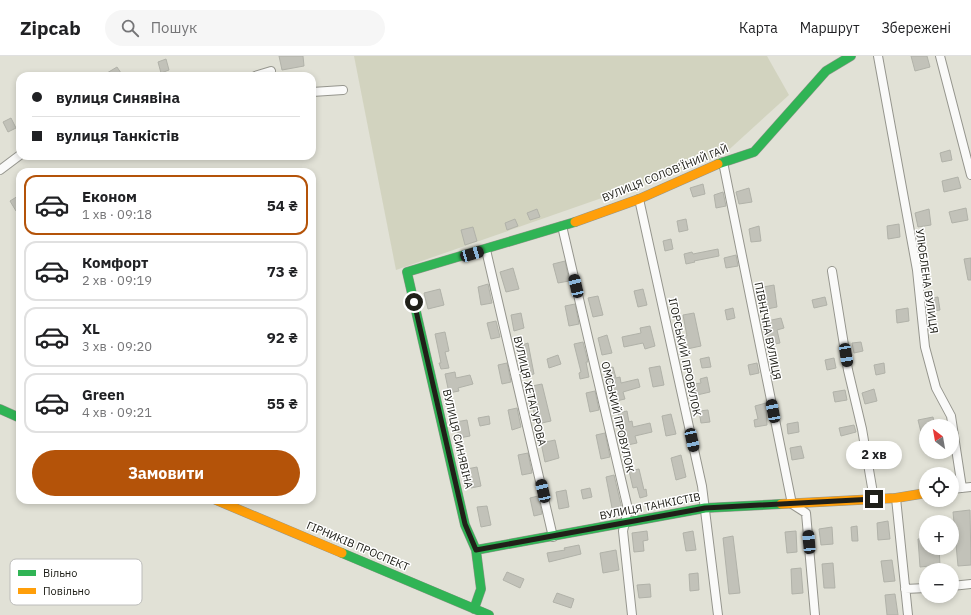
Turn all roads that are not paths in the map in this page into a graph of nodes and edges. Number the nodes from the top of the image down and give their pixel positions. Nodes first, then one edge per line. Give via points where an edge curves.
1 (852, 56) edge
2 (878, 56) edge
3 (940, 56) edge
4 (271, 71) dead end
5 (268, 72) edge
6 (343, 90) dead end
7 (316, 92) edge
8 (16, 159) edge
9 (723, 162) junction
10 (0, 170) edge
11 (971, 175) edge
12 (639, 199) junction
13 (562, 226) junction
14 (486, 250) junction
15 (832, 271) dead end
16 (407, 272) joint
17 (0, 409) edge
18 (16, 416) edge
19 (971, 487) edge
20 (959, 488) edge
21 (962, 488) junction
22 (919, 494) edge
23 (896, 498) junction
24 (874, 499) junction
25 (225, 504) edge
26 (792, 504) junction
27 (705, 508) junction
28 (625, 523) junction
29 (553, 537) junction
30 (476, 550) junction
31 (971, 584) edge
32 (959, 585) edge
33 (919, 588) edge
34 (905, 589) junction
35 (474, 609) junction
36 (489, 615) edge
37 (632, 615) edge
38 (718, 615) edge
39 (815, 615) edge
40 (908, 615) edge

1 - 9 street, ВУЛИЦЯ СОЛОВ'ЇНИЙ ГАЙ via 826,71 754,152
2 - 21 street, УЛЮБЛЕНА ВУЛИЦЯ via 916,270 925,347 936,388 951,416
3 - 11 street
4 - 5 street
6 - 7 street
8 - 10 street
9 - 12 street, ВУЛИЦЯ СОЛОВ'ЇНИЙ ГАЙ
9 - 26 street, ПІВНІЧНА ВУЛИЦЯ
12 - 13 street, ВУЛИЦЯ СОЛОВ'ЇНИЙ ГАЙ
12 - 27 street, ІГОРСЬКИЙ ПРОВУЛОК
13 - 14 street, ВУЛИЦЯ СОЛОВ'ЇНИЙ ГАЙ
13 - 28 street, ОМСЬКИЙ ПРОВУЛОК via 628,509
14 - 16 street, ВУЛИЦЯ СОЛОВ'ЇНИЙ ГАЙ
14 - 29 street, ВУЛИЦЯ ХЕТАГУРОВА
15 - 24 street via 848,370 862,429
16 - 30 street, ВУЛИЦЯ СИНЯВІНА via 465,524
17 - 18 street
19 - 21 street
20 - 21 street
22 - 23 street, ВУЛИЦЯ ТАНКІСТІВ
23 - 24 street, ВУЛИЦЯ ТАНКІСТІВ
23 - 34 street
24 - 26 street, ВУЛИЦЯ ТАНКІСТІВ
25 - 35 street, ГІРНИКІВ ПРОСПЕКТ
26 - 27 street, ВУЛИЦЯ ТАНКІСТІВ
26 - 39 street via 806,513
27 - 28 street, ВУЛИЦЯ ТАНКІСТІВ
27 - 38 street, ІГОРСЬКИЙ ПРОВУЛОК
28 - 29 street, ВУЛИЦЯ ТАНКІСТІВ
28 - 37 street, ОМСЬКИЙ ПРОВУЛОК via 623,532
29 - 30 street, ВУЛИЦЯ ТАНКІСТІВ
30 - 35 street, ВУЛИЦЯ СИНЯВІНА via 481,589
31 - 32 street
33 - 34 street
34 - 40 street
35 - 36 street, ГІРНИКІВ ПРОСПЕКТ

